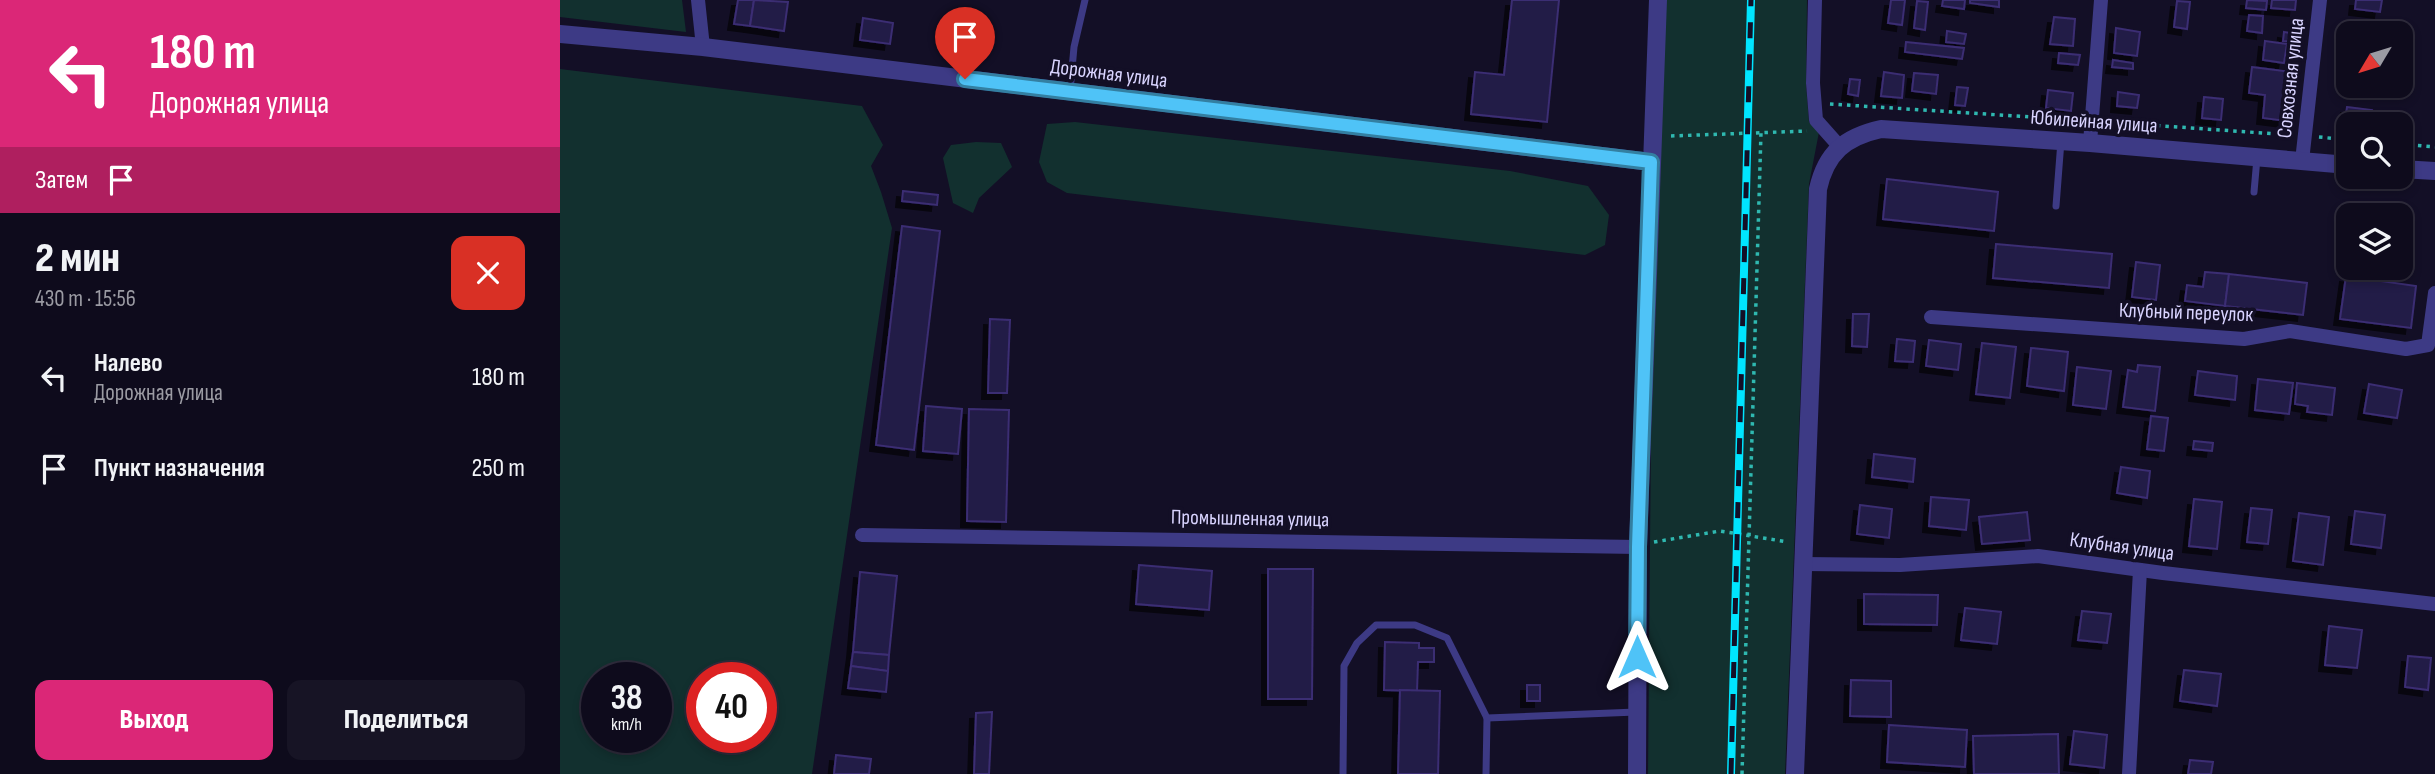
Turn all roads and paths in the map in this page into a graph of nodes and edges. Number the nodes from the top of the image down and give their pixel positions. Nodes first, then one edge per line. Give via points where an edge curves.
1 (698, 0) edge
2 (1086, 0) edge
3 (1658, 0) edge
4 (1815, 0) edge
5 (2101, 0) edge
6 (2319, 0) edge
7 (560, 34) edge
8 (703, 47) junction
9 (1070, 91) junction
10 (1809, 131) dead end
11 (1761, 132) junction
12 (1653, 137) junction
13 (2061, 141) junction
14 (2090, 143) junction
15 (2413, 145) edge
16 (1840, 147) junction
17 (2435, 147) edge
18 (2258, 157) junction
19 (2302, 161) junction
20 (1651, 162) junction
21 (2336, 163) edge
22 (2413, 170) edge
23 (2435, 172) edge
24 (2254, 192) dead end
25 (2056, 206) dead end
26 (2435, 293) edge
27 (1931, 317) dead end
28 (1748, 535) junction
29 (862, 536) dead end
30 (1804, 544) junction
31 (1638, 545) junction
32 (1803, 564) junction
33 (2140, 570) junction
34 (2435, 604) edge
35 (1637, 712) junction
36 (1488, 718) junction
37 (1343, 774) edge
38 (1486, 774) edge
39 (1637, 774) edge
40 (1742, 774) edge
41 (1795, 774) edge
42 (2129, 774) edge

1 - 8 street
2 - 9 lane via 1074,47
3 - 12 street
4 - 16 street via 1816,120
5 - 14 street
6 - 19 street, Совхозная улица
7 - 8 street, Дорожная улица
8 - 9 street, Дорожная улица
9 - 20 street, Дорожная улица
10 - 11 path
11 - 12 path
11 - 28 path
12 - 20 street
13 - 14 street, Юбилейная улица
13 - 16 street, Юбилейная улица via 1881,129
13 - 25 lane
14 - 18 street, Юбилейная улица
15 - 17 path
16 - 30 street via 1828,160 1818,189
18 - 19 street, Юбилейная улица
18 - 24 lane
19 - 21 street, Юбилейная улица
20 - 31 street
22 - 23 street
26 - 27 street, Клубный переулок via 2428,345 2406,349 2290,331 2244,339
28 - 30 path
28 - 31 path via 1720,531
28 - 40 path
29 - 31 street, Промышленная улица
30 - 32 street
31 - 35 street
32 - 33 street, Клубная улица via 1900,565 2038,556
32 - 41 street
33 - 34 street, Клубная улица
33 - 42 street
35 - 36 lane
35 - 39 street
36 - 37 lane via 1447,638 1415,625 1376,625 1357,643 1343,666
36 - 38 lane

